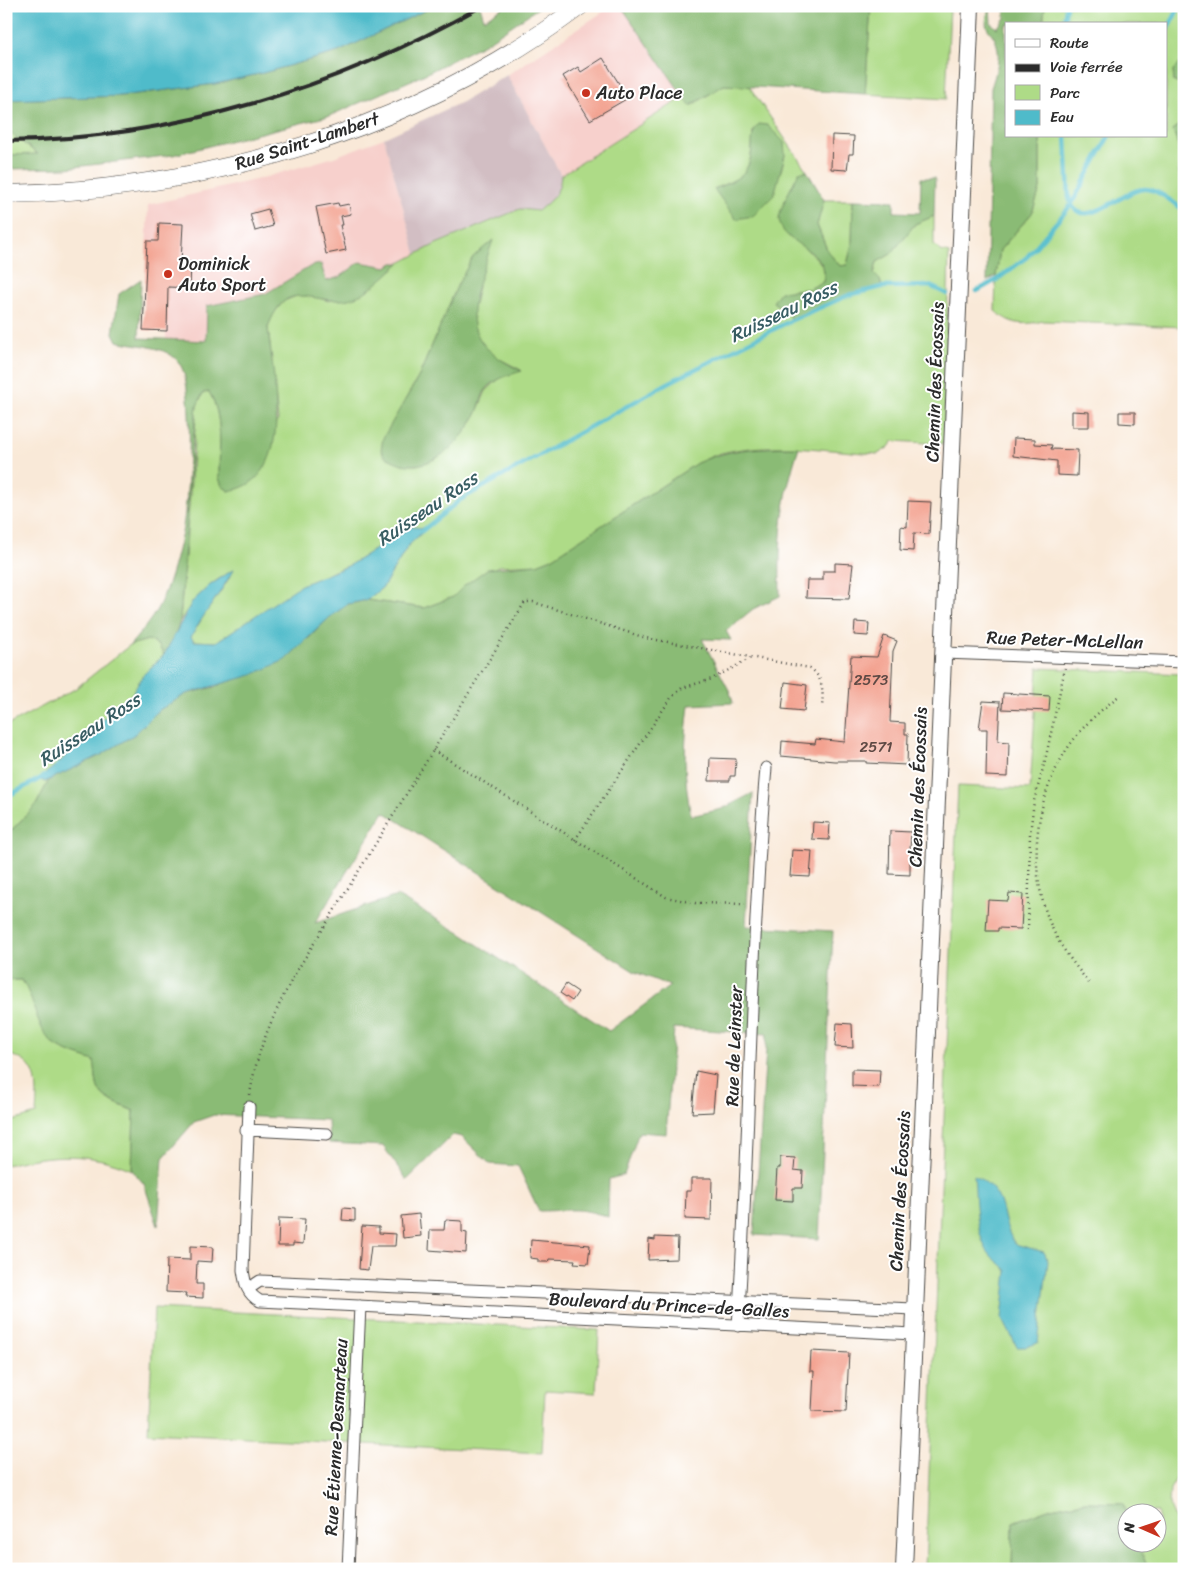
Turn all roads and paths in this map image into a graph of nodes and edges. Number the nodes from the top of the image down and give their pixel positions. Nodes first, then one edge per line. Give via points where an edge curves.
1 (580, 6) edge
2 (971, 6) edge
3 (6, 194) edge
4 (944, 653) junction
5 (1068, 657) junction
6 (752, 658) junction
7 (1184, 662) edge
8 (1120, 696) dead end
9 (822, 708) dead end
10 (433, 750) junction
11 (766, 768) dead end
12 (576, 840) junction
13 (756, 905) junction
14 (1028, 930) dead end
15 (1089, 983) dead end
16 (249, 1106) joint
17 (246, 1130) junction
18 (327, 1134) dead end
19 (424, 1288) junction
20 (248, 1289) junction
21 (740, 1301) junction
22 (360, 1306) junction
23 (914, 1309) junction
24 (423, 1310) junction
25 (738, 1326) junction
26 (913, 1334) junction
27 (348, 1569) edge
28 (904, 1569) edge

1 - 3 main road, Rue Saint-Lambert via 517,48 454,84 388,115 320,141 251,162 171,179 91,190
2 - 4 main road, Chemin des Écossais
4 - 5 street, Rue Peter-McLellan
4 - 23 main road, Chemin des Écossais
5 - 7 street, Rue Peter-McLellan
5 - 14 path via 1034,801
6 - 9 path via 810,668 822,682
6 - 10 path via 646,638 534,602 525,602
6 - 12 path via 712,679 682,688 671,698
8 - 15 path via 1096,714 1062,757 1047,790 1037,834 1039,888 1047,914 1062,947
10 - 12 path
10 - 16 path via 276,1009 255,1069
11 - 13 street, Rue de Leinster
12 - 13 path via 666,898 695,903
13 - 21 street, Rue de Leinster
16 - 17 street
17 - 18 street
17 - 20 street via 242,1255
19 - 20 street, Boulevard du Prince-de-Galles via 260,1281
19 - 21 street, Boulevard du Prince-de-Galles
19 - 24 street
20 - 22 street, Boulevard du Prince-de-Galles via 260,1301
21 - 23 street, Boulevard du Prince-de-Galles
21 - 25 street, Rue de Leinster
22 - 24 street, Boulevard du Prince-de-Galles
22 - 27 street, Rue Étienne-Desmarteau
23 - 26 main road, Chemin des Écossais
24 - 25 street, Boulevard du Prince-de-Galles
25 - 26 street, Boulevard du Prince-de-Galles
26 - 28 main road, Chemin des Écossais

